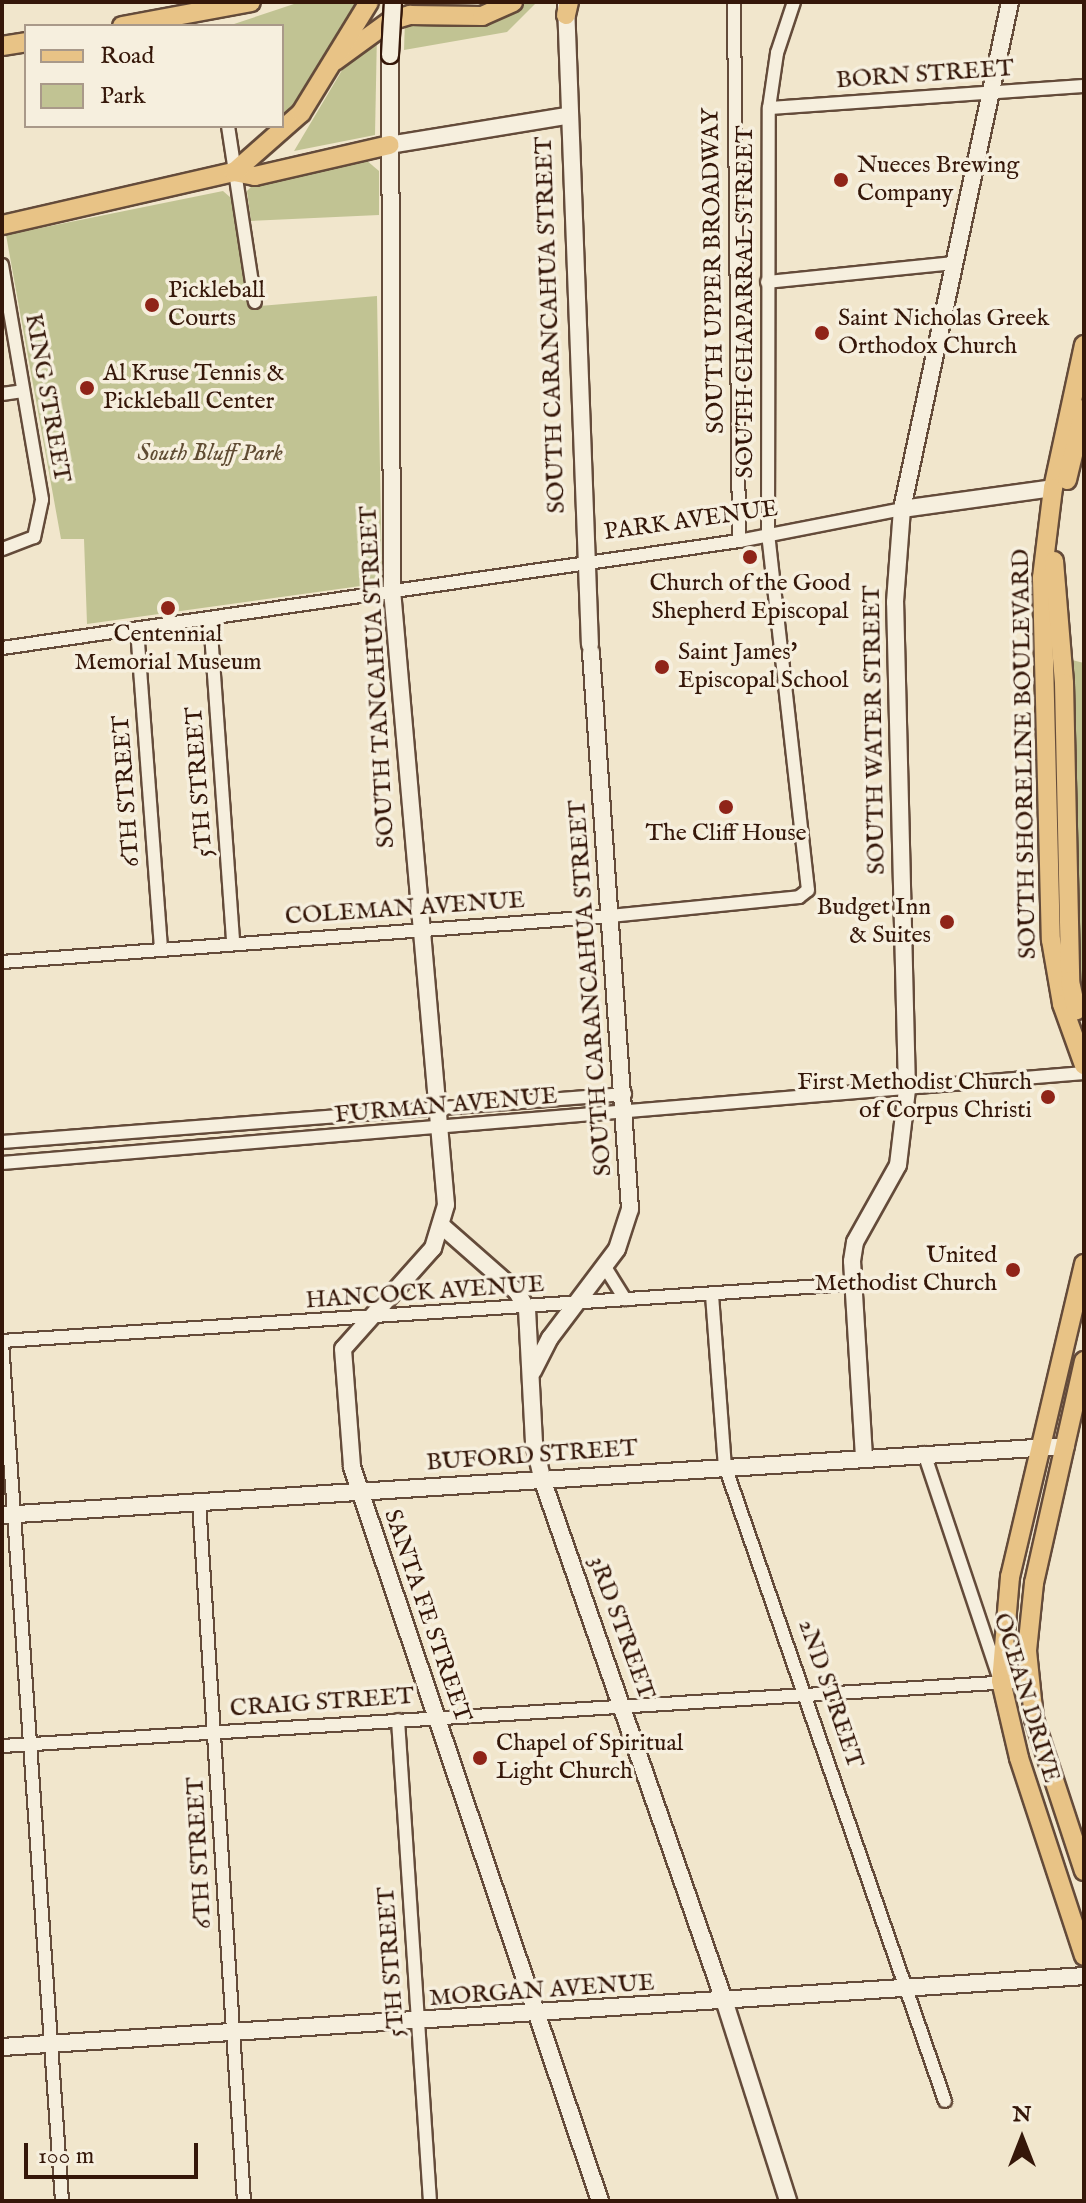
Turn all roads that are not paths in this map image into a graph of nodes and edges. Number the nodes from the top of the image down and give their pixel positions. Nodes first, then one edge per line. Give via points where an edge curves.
1 (369, 2) edge
2 (393, 2) edge
3 (513, 2) edge
4 (734, 2) edge
5 (794, 2) edge
6 (1010, 2) edge
7 (245, 3) edge
8 (567, 6) edge
9 (214, 18) edge
10 (145, 24) edge
11 (24, 42) edge
12 (2, 46) edge
13 (330, 65) junction
14 (1084, 86) edge
15 (990, 93) junction
16 (769, 108) junction
17 (567, 116) junction
18 (228, 128) edge
19 (389, 145) junction
20 (234, 172) junction
21 (2, 225) edge
22 (953, 263) junction
23 (2, 265) edge
24 (767, 282) junction
25 (255, 302) dead end
26 (1084, 345) edge
27 (23, 391) junction
28 (2, 394) edge
29 (1084, 409) edge
30 (1059, 488) junction
31 (902, 509) junction
32 (768, 535) junction
33 (739, 541) junction
34 (2, 549) edge
35 (584, 561) junction
36 (392, 590) junction
37 (210, 619) junction
38 (137, 629) junction
39 (2, 648) edge
40 (808, 890) joint
41 (610, 916) junction
42 (419, 930) junction
43 (233, 943) junction
44 (161, 949) junction
45 (2, 962) edge
46 (1084, 1032) edge
47 (1084, 1065) edge
48 (1084, 1073) edge
49 (907, 1090) junction
50 (625, 1094) junction
51 (437, 1108) junction
52 (627, 1114) junction
53 (217, 1125) junction
54 (439, 1129) junction
55 (19, 1141) junction
56 (2, 1142) edge
57 (218, 1146) junction
58 (20, 1162) junction
59 (2, 1163) edge
60 (442, 1226) junction
61 (1084, 1264) edge
62 (605, 1267) junction
63 (851, 1284) junction
64 (712, 1295) junction
65 (625, 1299) junction
66 (576, 1305) junction
67 (527, 1309) junction
68 (366, 1320) junction
69 (333, 1322) junction
70 (2, 1342) edge
71 (343, 1349) junction
72 (1084, 1361) edge
73 (530, 1376) junction
74 (1042, 1446) junction
75 (1066, 1446) junction
76 (924, 1453) junction
77 (864, 1457) junction
78 (725, 1466) junction
79 (542, 1479) junction
80 (358, 1491) junction
81 (199, 1502) junction
82 (10, 1514) edge
83 (1001, 1681) junction
84 (1028, 1681) junction
85 (808, 1695) junction
86 (623, 1706) junction
87 (437, 1717) junction
88 (398, 1720) junction
89 (215, 1733) junction
90 (29, 1744) junction
91 (2, 1746) edge
92 (1084, 1871) edge
93 (1084, 1956) edge
94 (1084, 1976) edge
95 (907, 1991) junction
96 (725, 2003) junction
97 (537, 2015) junction
98 (418, 2023) junction
99 (233, 2035) junction
100 (51, 2044) junction
101 (2, 2047) edge
102 (945, 2101) dead end
103 (62, 2201) edge
104 (244, 2201) edge
105 (430, 2201) edge
106 (600, 2201) edge
107 (788, 2201) edge

1 - 13 main road
2 - 19 main road, SOUTH TANCAHUA STREET, bridge
3 - 13 main road via 482,16 410,15 390,21
4 - 33 street, SOUTH UPPER BROADWAY
5 - 16 street, SOUTH CHAPARRAL STREET
6 - 15 main road, SOUTH WATER STREET
7 - 9 main road
8 - 17 main road, SOUTH CARANCAHUA STREET
9 - 10 main road
11 - 12 main road
13 - 20 main road via 286,132
14 - 15 street, BORN STREET
15 - 16 street, BORN STREET
15 - 22 main road, SOUTH WATER STREET
16 - 24 street, SOUTH CHAPARRAL STREET
17 - 19 main road
17 - 35 main road, SOUTH CARANCAHUA STREET
18 - 20 street
19 - 20 main road via 255,176
19 - 36 main road, SOUTH TANCAHUA STREET
20 - 21 main road
20 - 25 street
22 - 24 street
22 - 31 main road, SOUTH WATER STREET
23 - 27 street, KING STREET
24 - 32 street, SOUTH CHAPARRAL STREET
26 - 30 main road, SOUTH SHORELINE BOULEVARD
27 - 28 street
27 - 34 street, KING STREET via 42,500 34,537
29 - 30 main road, SOUTH SHORELINE BOULEVARD
30 - 31 main road, PARK AVENUE
30 - 46 main road, SOUTH SHORELINE BOULEVARD via 1054,578 1064,683 1070,981
30 - 47 main road, SOUTH SHORELINE BOULEVARD via 1042,578 1051,940 1062,1004
31 - 32 street, PARK AVENUE
31 - 49 main road, SOUTH WATER STREET via 895,602
32 - 33 street, PARK AVENUE
32 - 40 street, SOUTH CHAPARRAL STREET
33 - 35 street, PARK AVENUE
35 - 36 street, PARK AVENUE
35 - 41 main road, SOUTH CARANCAHUA STREET
36 - 37 street, PARK AVENUE
36 - 42 main road, SOUTH TANCAHUA STREET
37 - 38 street, PARK AVENUE
37 - 43 street, 5TH STREET
38 - 39 street, PARK AVENUE
38 - 44 street, 6TH STREET
40 - 41 street, COLEMAN AVENUE via 799,897
41 - 42 street, COLEMAN AVENUE
41 - 50 main road, SOUTH CARANCAHUA STREET
42 - 43 street, COLEMAN AVENUE
42 - 51 main road, SOUTH TANCAHUA STREET
43 - 44 street, COLEMAN AVENUE
44 - 45 street, COLEMAN AVENUE
48 - 49 street, FURMAN AVENUE
49 - 52 street, FURMAN AVENUE
49 - 63 main road, SOUTH WATER STREET via 898,1165 855,1242
50 - 51 street, FURMAN AVENUE
50 - 52 main road, SOUTH CARANCAHUA STREET
51 - 53 street, FURMAN AVENUE
51 - 54 main road, SOUTH TANCAHUA STREET
52 - 54 street, FURMAN AVENUE
52 - 62 main road, SOUTH CARANCAHUA STREET via 630,1209
53 - 55 street, FURMAN AVENUE
53 - 57 street
54 - 57 street, FURMAN AVENUE
54 - 60 main road, SOUTH TANCAHUA STREET via 446,1205
55 - 56 street, FURMAN AVENUE
55 - 58 street
57 - 58 street, FURMAN AVENUE
58 - 59 street, FURMAN AVENUE
60 - 67 main road via 517,1292
60 - 68 main road, SOUTH TANCAHUA STREET via 433,1248
61 - 74 main road
62 - 65 street
62 - 66 main road, SOUTH CARANCAHUA STREET
63 - 64 street, HANCOCK AVENUE
63 - 77 main road, SOUTH WATER STREET
64 - 65 street, HANCOCK AVENUE
64 - 78 street, 2ND STREET
65 - 66 street, HANCOCK AVENUE
66 - 67 street, HANCOCK AVENUE
66 - 73 main road
67 - 68 street, HANCOCK AVENUE
67 - 73 main road, 3RD STREET
68 - 69 street, HANCOCK AVENUE
68 - 71 main road
69 - 70 street, HANCOCK AVENUE
69 - 71 street
70 - 82 street
71 - 80 main road, SANTA FE STREET
72 - 75 main road
73 - 79 main road, 3RD STREET
74 - 75 main road, BUFORD STREET
74 - 76 main road, BUFORD STREET
74 - 83 main road via 1004,1611
75 - 84 main road via 1034,1583
76 - 77 main road, BUFORD STREET
76 - 83 street, OCEAN DRIVE
77 - 78 main road, BUFORD STREET
78 - 79 main road, BUFORD STREET
78 - 85 street, 2ND STREET
79 - 80 main road, BUFORD STREET
79 - 86 main road, 3RD STREET
80 - 81 main road, BUFORD STREET
80 - 87 main road, SANTA FE STREET
81 - 82 main road, BUFORD STREET
81 - 89 street, 6TH STREET
82 - 90 street
83 - 84 street, CRAIG STREET
83 - 85 street, CRAIG STREET
83 - 93 main road, OCEAN DRIVE via 1011,1733
84 - 92 main road, OCEAN DRIVE via 1041,1742
85 - 86 street, CRAIG STREET
85 - 95 street, 2ND STREET
86 - 87 street, CRAIG STREET
86 - 96 main road, 3RD STREET
87 - 88 street, CRAIG STREET
87 - 97 main road, SANTA FE STREET
88 - 89 street, CRAIG STREET
88 - 98 street, 5TH STREET
89 - 90 street, CRAIG STREET
89 - 99 street, 6TH STREET
90 - 91 street, CRAIG STREET
90 - 100 street
94 - 95 main road, MORGAN AVENUE
95 - 96 main road, MORGAN AVENUE
95 - 102 street, 2ND STREET
96 - 97 main road, MORGAN AVENUE
96 - 107 main road, 3RD STREET
97 - 98 main road, MORGAN AVENUE
97 - 106 main road, SANTA FE STREET
98 - 99 main road, MORGAN AVENUE
98 - 105 street, 5TH STREET
99 - 100 main road, MORGAN AVENUE
99 - 104 street, 6TH STREET
100 - 101 main road, MORGAN AVENUE
100 - 103 street

